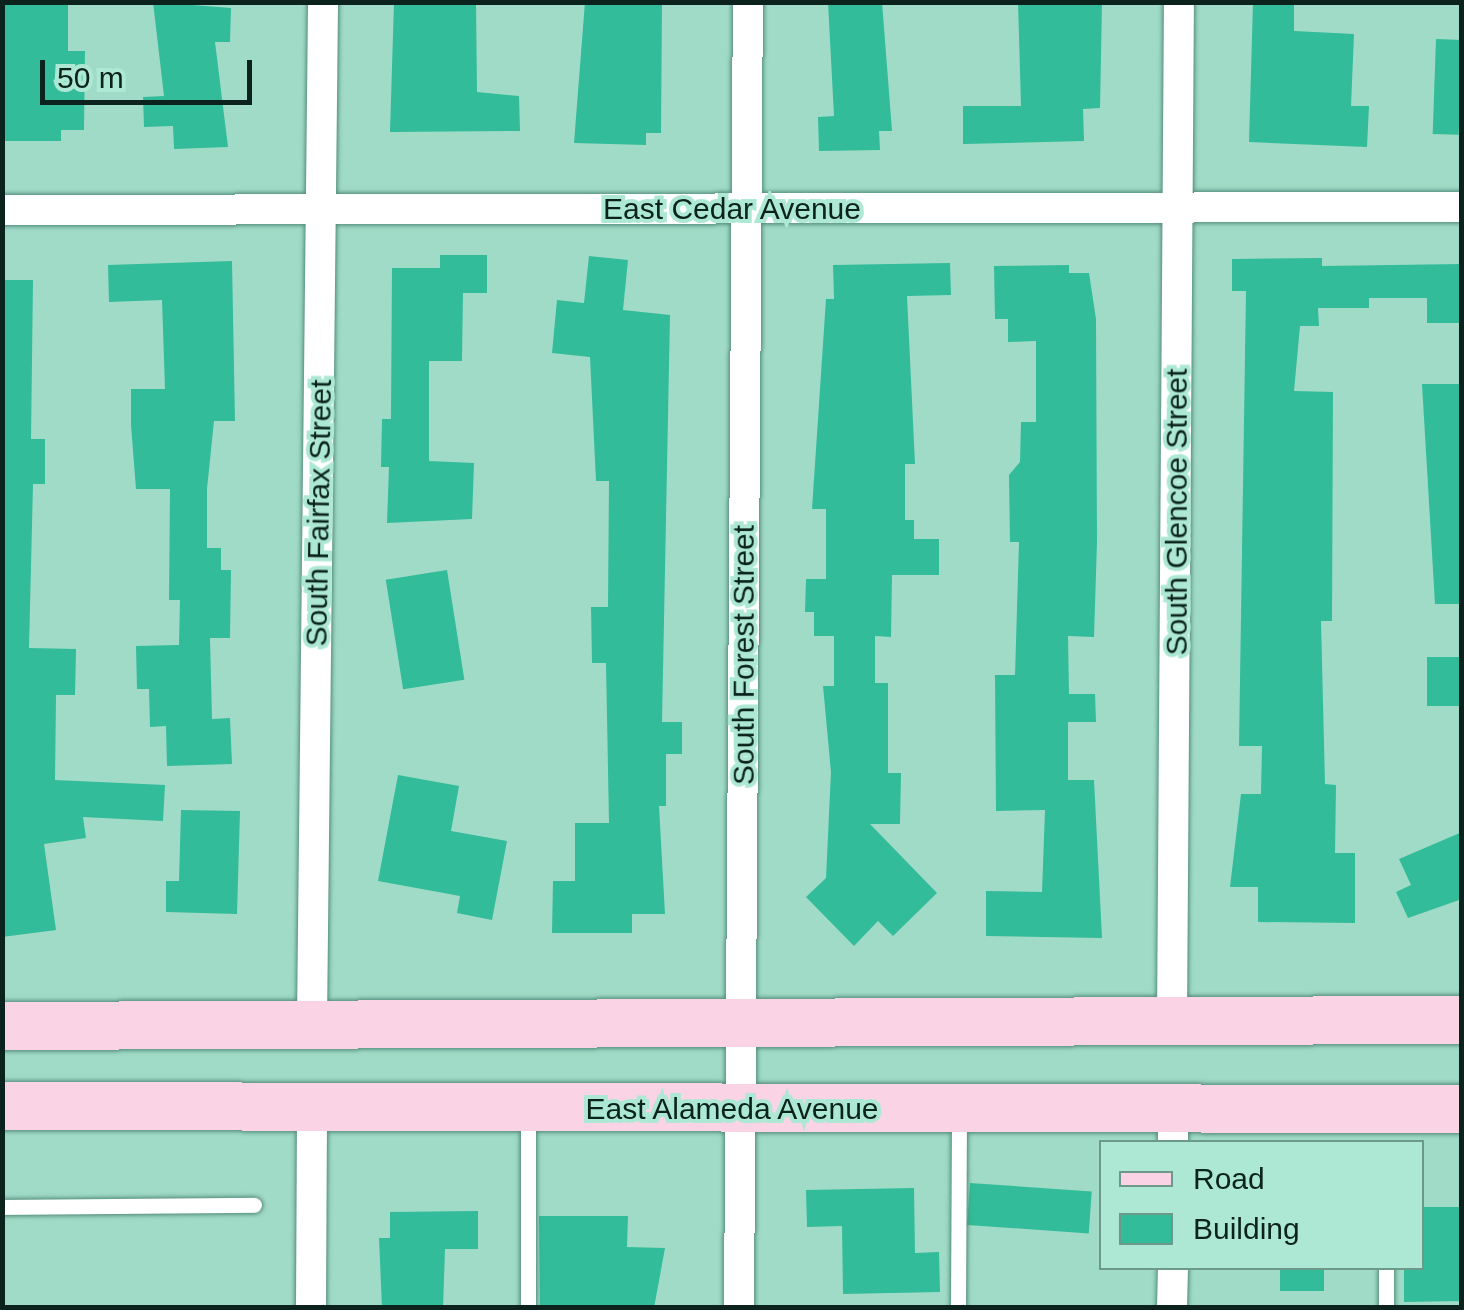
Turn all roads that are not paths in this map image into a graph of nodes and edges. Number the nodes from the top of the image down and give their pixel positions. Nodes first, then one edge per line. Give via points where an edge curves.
1 (323, 2) edge
2 (748, 2) edge
3 (1179, 2) edge
4 (748, 208) junction
5 (1180, 208) junction
6 (1462, 208) edge
7 (2, 210) edge
8 (323, 210) junction
9 (1462, 1020) edge
10 (1172, 1021) junction
11 (312, 1022) junction
12 (742, 1023) junction
13 (2, 1026) edge
14 (2, 1106) edge
15 (312, 1108) junction
16 (528, 1108) junction
17 (741, 1109) junction
18 (1462, 1109) edge
19 (958, 1111) junction
20 (1173, 1126) edge
21 (254, 1205) dead end
22 (2, 1207) edge
23 (1173, 1270) edge
24 (1386, 1270) edge
25 (310, 1308) edge
26 (528, 1308) edge
27 (739, 1308) edge
28 (958, 1308) edge
29 (1172, 1308) edge
30 (1386, 1308) edge

1 - 8 street, South Fairfax Street
2 - 4 street, South Forest Street
3 - 5 street, South Glencoe Street
4 - 5 street, East Cedar Avenue
4 - 8 street, East Cedar Avenue
4 - 12 street, South Forest Street
5 - 6 street, East Cedar Avenue
5 - 10 street, South Glencoe Street
7 - 8 street, East Cedar Avenue
8 - 11 street, South Fairfax Street
9 - 10 main road
10 - 12 main road
11 - 12 main road
11 - 13 main road
12 - 17 street, South Forest Street
14 - 15 main road, East Alameda Avenue
15 - 16 main road, East Alameda Avenue
15 - 25 street
16 - 17 main road, East Alameda Avenue
16 - 26 lane
17 - 19 main road, East Alameda Avenue
17 - 27 street, South Forest Street
18 - 20 main road, East Alameda Avenue
19 - 20 main road, East Alameda Avenue
19 - 28 lane
21 - 22 lane
23 - 29 street
24 - 30 lane

